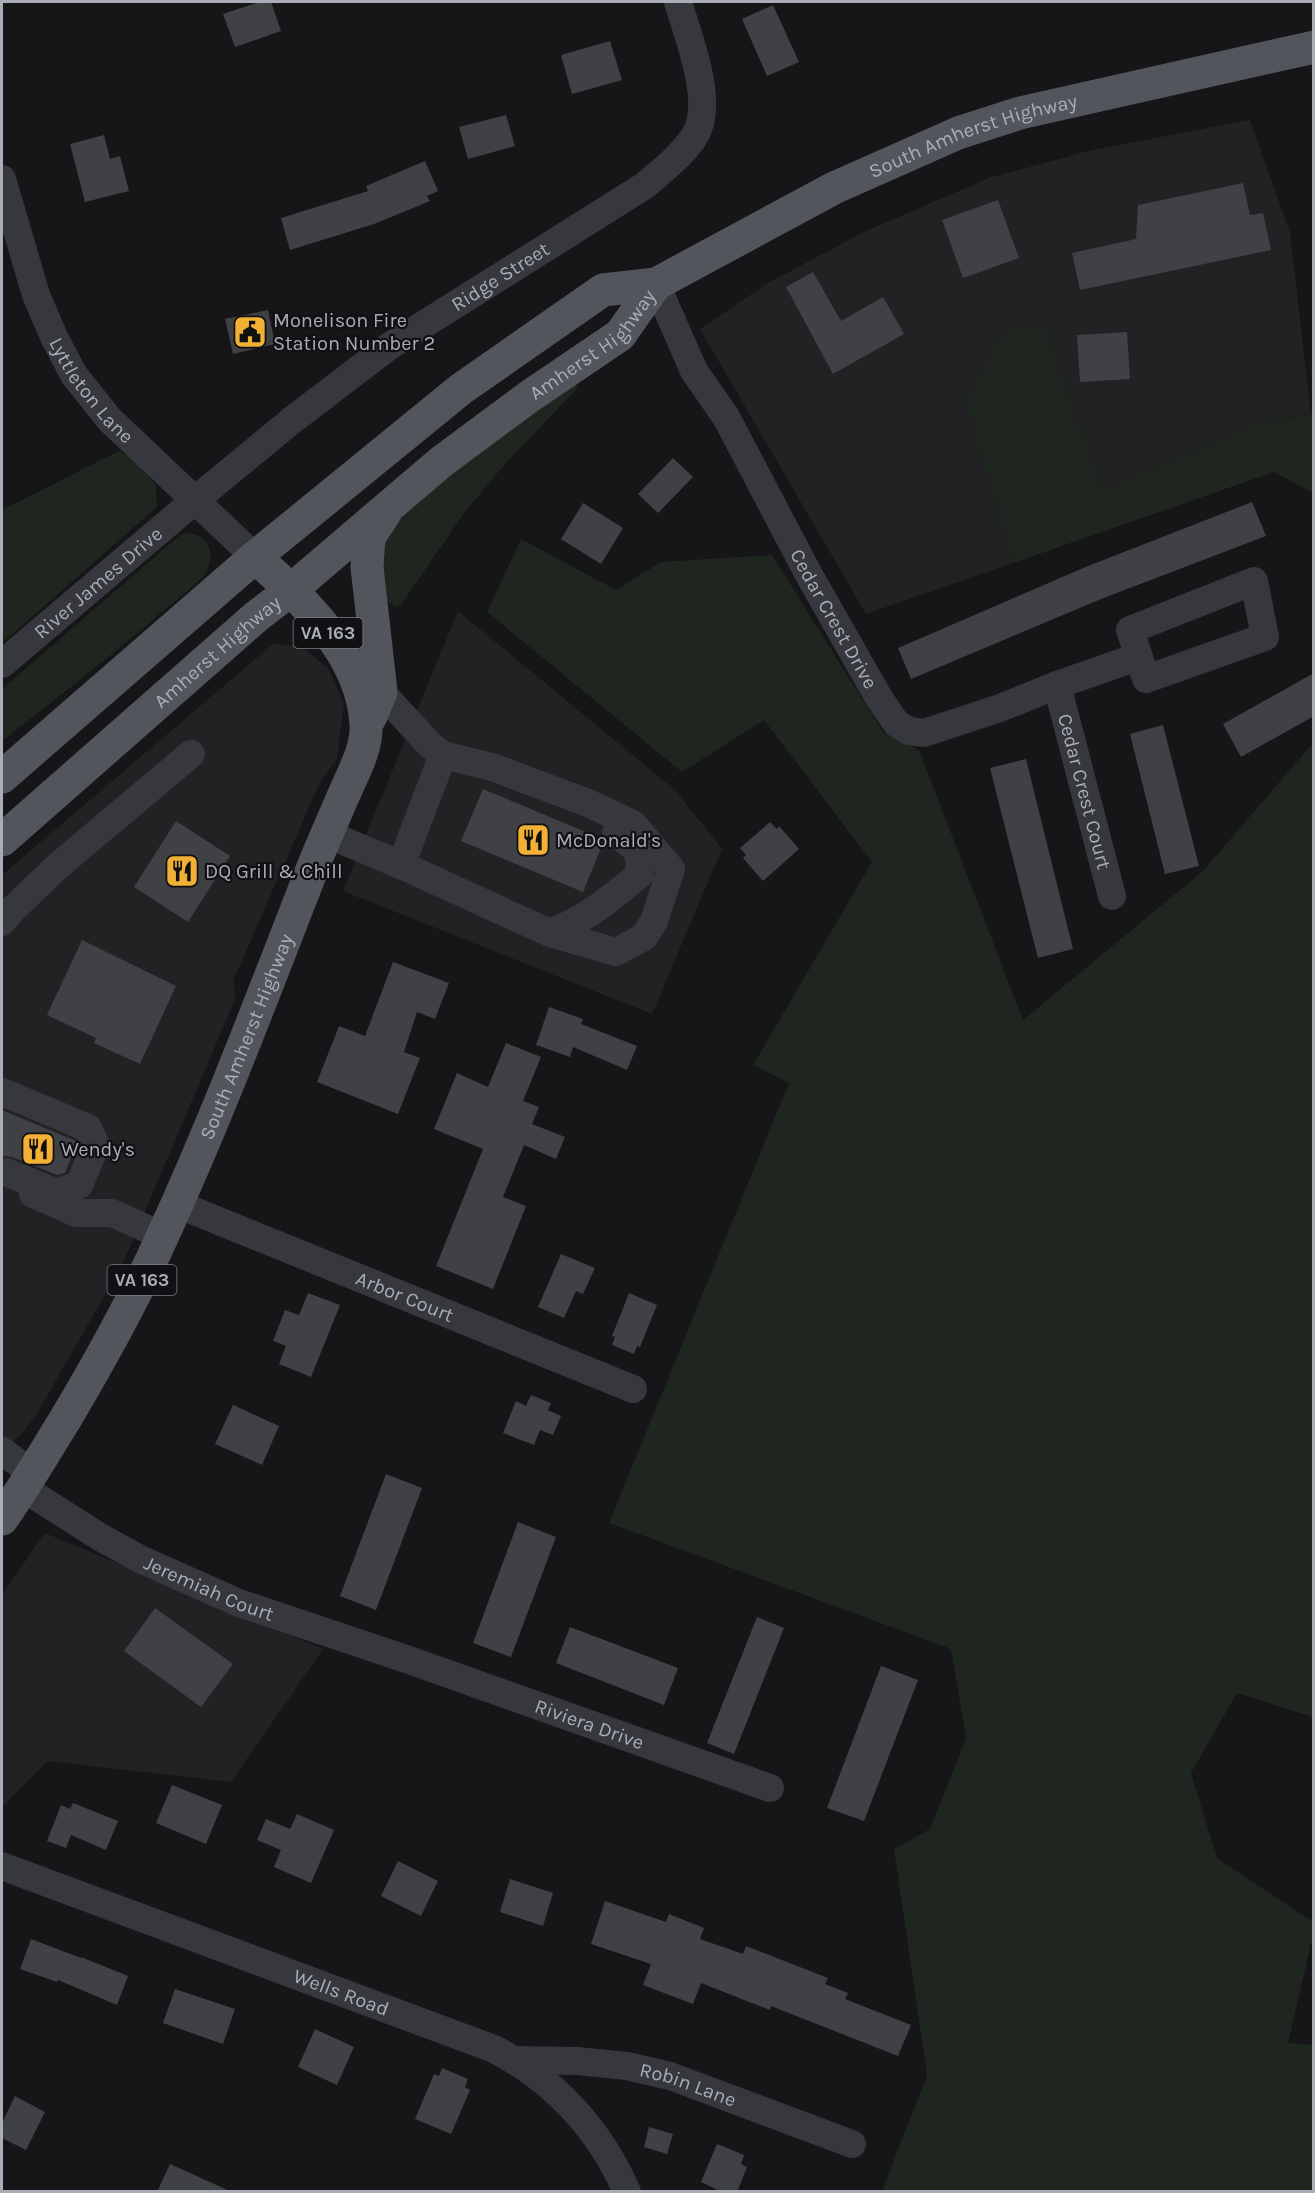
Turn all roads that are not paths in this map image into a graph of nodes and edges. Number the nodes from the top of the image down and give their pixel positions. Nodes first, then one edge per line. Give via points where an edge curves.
1 (678, 2) edge
2 (1314, 47) edge
3 (2, 179) edge
4 (656, 284) junction
5 (194, 501) junction
6 (392, 502) junction
7 (255, 557) junction
8 (291, 590) junction
9 (1137, 657) junction
10 (2, 664) edge
11 (1057, 685) junction
12 (370, 689) junction
13 (191, 754) dead end
14 (443, 754) junction
15 (472, 762) junction
16 (2, 777) edge
17 (327, 834) junction
18 (2, 840) edge
19 (400, 864) junction
20 (1112, 896) dead end
21 (2, 922) edge
22 (560, 929) junction
23 (2, 1092) edge
24 (2, 1173) edge
25 (2, 1180) edge
26 (177, 1204) junction
27 (163, 1236) junction
28 (633, 1389) dead end
29 (2, 1451) edge
30 (28, 1481) junction
31 (2, 1519) edge
32 (409, 1660) joint
33 (770, 1788) dead end
34 (2, 1866) edge
35 (515, 2060) junction
36 (852, 2144) dead end
37 (627, 2192) edge

1 - 5 street, Ridge Street via 701,82 702,103 698,129 672,162 644,186 388,347
2 - 4 main road, South Amherst Highway via 1020,112 958,133 834,188
3 - 5 street, Lyttleton Lane via 36,296 74,375 110,420
4 - 6 main road, Amherst Highway via 620,335 521,403
4 - 7 main road, Amherst Highway via 603,290 461,389
4 - 11 street, Cedar Crest Drive via 694,371 726,417 815,585 896,723 909,731 924,733
5 - 7 street, Lyttleton Lane
5 - 10 street, River James Drive
6 - 8 main road, Amherst Highway
6 - 12 main road via 369,537
7 - 8 main road, VA 163
7 - 16 main road, Amherst Highway
8 - 12 main road, VA 163
8 - 18 main road, Amherst Highway via 256,616
9 - 9 street via 1130,630 1254,581 1265,637 1146,679
9 - 11 street, Cedar Crest Drive
11 - 20 street, Cedar Crest Court
12 - 14 street
12 - 17 main road, South Amherst Highway / VA 163 via 362,754
13 - 21 street via 59,865
14 - 15 street
14 - 19 street
15 - 22 street via 488,784 618,834 638,851 640,874 596,911
15 - 22 street via 588,803 633,824 671,869 654,921 644,937 616,952
17 - 19 street
17 - 26 main road, South Amherst Highway / VA 163
19 - 22 street
23 - 24 street via 88,1128 96,1145 79,1185 57,1193
25 - 27 street via 76,1214 112,1213
26 - 27 main road, South Amherst Highway / VA 163
26 - 28 street, Arbor Court
27 - 30 main road, South Amherst Highway / VA 163 via 95,1368
29 - 30 street, Jeremiah Court
30 - 31 main road, South Amherst Highway / VA 163
30 - 32 street, Jeremiah Court via 117,1546 170,1572 239,1603
32 - 33 street, Riviera Drive
34 - 35 street, Wells Road
35 - 36 street, Robin Lane via 627,2066 670,2076
35 - 37 street, Wells Road via 571,2105 598,2138

